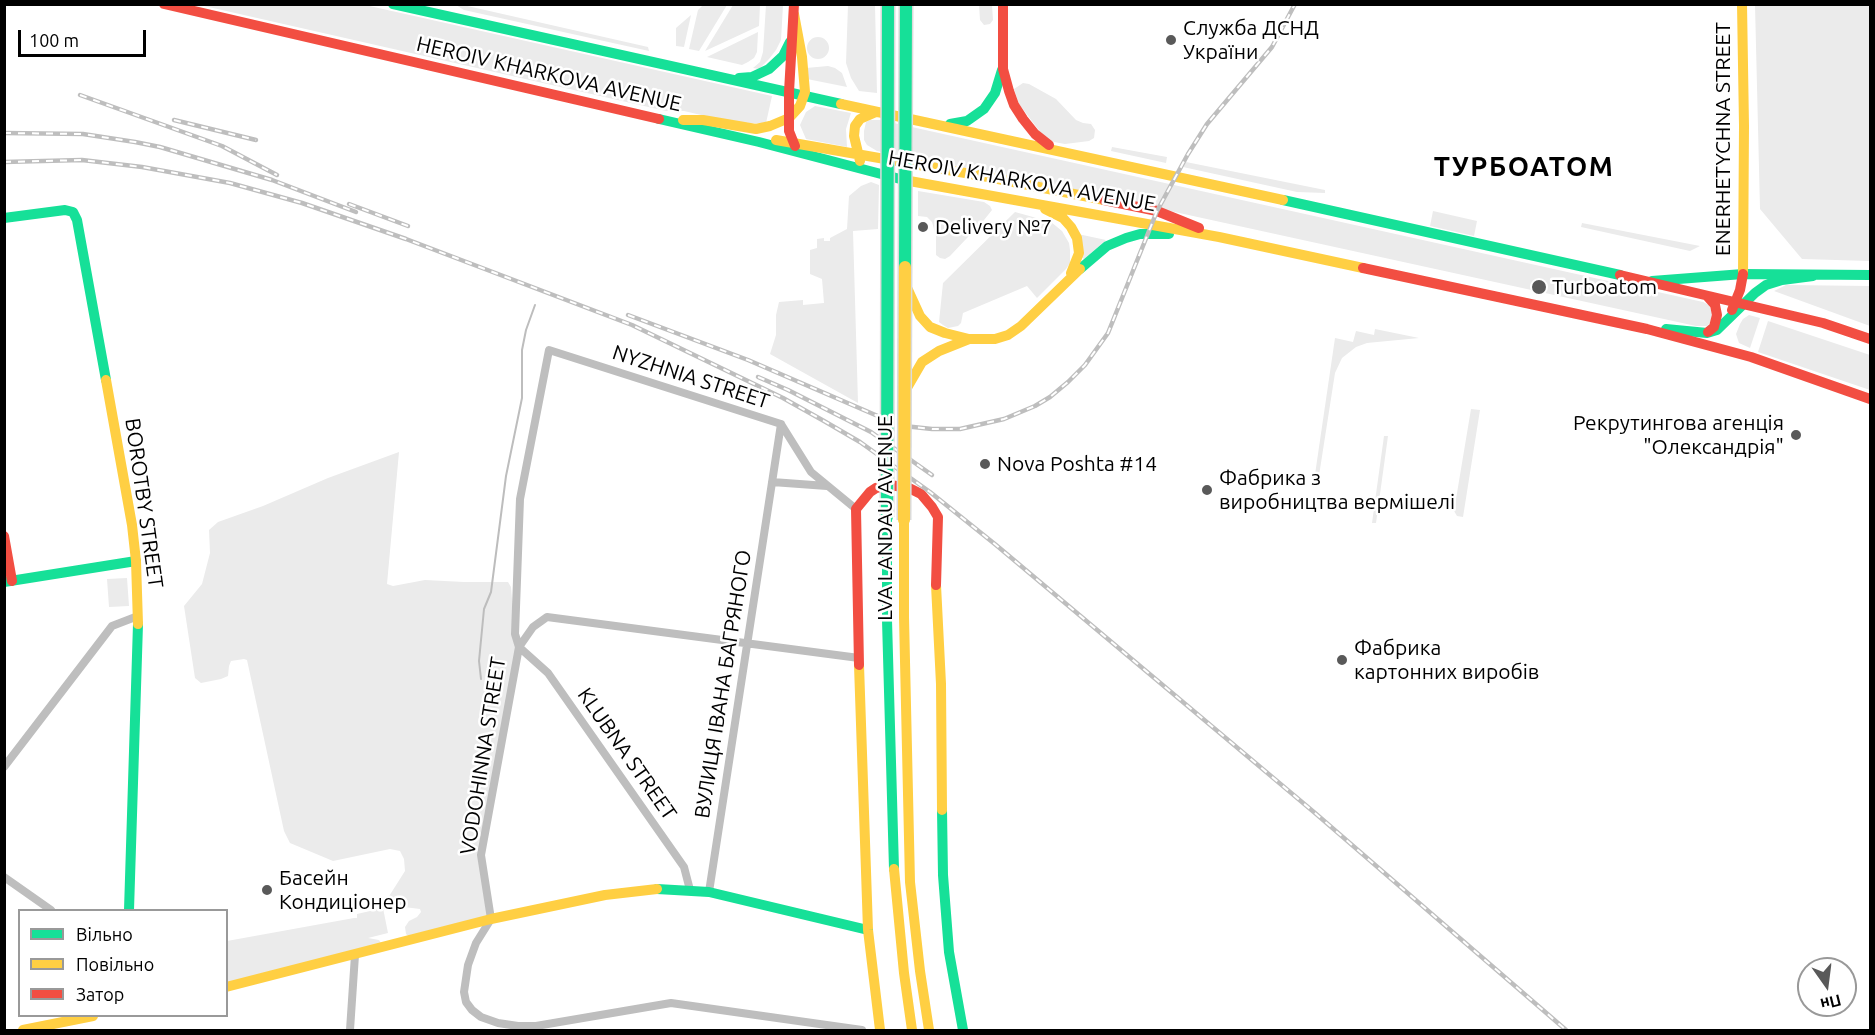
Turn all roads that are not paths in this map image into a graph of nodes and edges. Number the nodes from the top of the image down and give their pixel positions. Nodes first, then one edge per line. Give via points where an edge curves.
1 (164, 4) edge
2 (393, 4) edge
3 (888, 4) edge
4 (906, 4) edge
5 (1003, 4) edge
6 (1742, 4) edge
7 (794, 9) edge
8 (793, 30) junction
9 (1003, 69) junction
10 (722, 78) junction
11 (795, 93) junction
12 (876, 112) junction
13 (791, 116) junction
14 (670, 122) junction
15 (942, 125) junction
16 (855, 140) junction
17 (799, 147) junction
18 (1058, 150) junction
19 (857, 154) junction
20 (874, 157) junction
21 (877, 174) junction
22 (1000, 196) junction
23 (4, 218) edge
24 (1219, 237) junction
25 (1743, 274) junction
26 (1870, 275) edge
27 (1813, 276) junction
28 (904, 281) junction
29 (1642, 281) junction
30 (1066, 282) junction
31 (1707, 297) junction
32 (1739, 304) junction
33 (1647, 329) junction
34 (1707, 333) junction
35 (969, 339) junction
36 (1870, 339) edge
37 (549, 350) joint
38 (904, 393) junction
39 (1870, 399) edge
40 (781, 424) junction
41 (772, 482) junction
42 (828, 486) junction
43 (856, 509) junction
44 (4, 536) edge
45 (136, 561) junction
46 (8, 581) edge
47 (138, 616) junction
48 (748, 643) junction
49 (519, 647) junction
50 (859, 658) junction
51 (4, 767) edge
52 (4, 877) edge
53 (690, 890) junction
54 (709, 892) junction
55 (50, 909) edge
56 (129, 909) edge
57 (491, 919) junction
58 (868, 930) junction
59 (355, 955) junction
60 (228, 987) edge
61 (88, 1017) edge
62 (23, 1030) edge
63 (350, 1030) edge
64 (862, 1030) edge
65 (880, 1030) edge
66 (912, 1030) edge
67 (929, 1030) edge
68 (963, 1030) edge

1 - 14 main road, HEROIV KHARKOVA AVENUE
2 - 10 main road, HEROIV KHARKOVA AVENUE
3 - 66 main road, LVA LANDAU AVENUE, bridge via 887,620 894,884
4 - 28 main road, LVA LANDAU AVENUE, bridge
5 - 9 main road
6 - 25 main road, ENERHETYCHNA STREET
7 - 8 main road
7 - 11 main road via 802,57
8 - 10 main road via 786,52 769,69 752,77
8 - 11 main road
9 - 15 main road via 984,109 967,121
9 - 18 main road via 1011,98 1023,119 1040,139
10 - 11 main road, HEROIV KHARKOVA AVENUE
11 - 12 main road, HEROIV KHARKOVA AVENUE
11 - 13 main road
12 - 15 main road, HEROIV KHARKOVA AVENUE
12 - 16 main road via 858,123
13 - 14 main road via 756,129 696,120
13 - 17 main road
14 - 17 main road, HEROIV KHARKOVA AVENUE
14 - 17 main road via 699,124
15 - 18 main road, HEROIV KHARKOVA AVENUE
16 - 19 main road
16 - 20 main road
17 - 19 main road
17 - 21 main road, HEROIV KHARKOVA AVENUE via 819,158
18 - 29 main road, HEROIV KHARKOVA AVENUE
19 - 20 main road
19 - 21 main road via 863,165
20 - 24 main road via 1157,211
21 - 22 main road, HEROIV KHARKOVA AVENUE
22 - 24 main road, HEROIV KHARKOVA AVENUE
22 - 30 main road via 1054,212 1067,222 1077,238 1079,253
23 - 45 main road, BOROTBY STREET via 65,210 73,212 77,220
24 - 30 main road via 1155,233 1126,237 1102,250
24 - 33 main road, HEROIV KHARKOVA AVENUE
25 - 27 main road
25 - 29 main road
25 - 32 main road, ENERHETYCHNA STREET
26 - 27 main road
27 - 32 main road via 1771,283
28 - 35 main road via 926,324
28 - 38 main road, LVA LANDAU AVENUE, bridge
29 - 31 main road, HEROIV KHARKOVA AVENUE
30 - 35 main road via 1008,335
31 - 32 main road, HEROIV KHARKOVA AVENUE
31 - 34 main road via 1715,305 1717,322
32 - 34 main road via 1717,330
32 - 36 main road, HEROIV KHARKOVA AVENUE via 1823,323
33 - 34 main road
33 - 39 main road, HEROIV KHARKOVA AVENUE via 1751,357
35 - 38 main road via 922,362
37 - 40 street, NYZHNIA STREET
37 - 49 street, VODOHINNA STREET via 520,499 515,634
38 - 67 main road, LVA LANDAU AVENUE, bridge via 910,882
40 - 41 street, ВУЛИЦЯ ІВАНА БАГРЯНОГО
40 - 42 street, NYZHNIA STREET via 811,472
41 - 42 street
41 - 48 street, ВУЛИЦЯ ІВАНА БАГРЯНОГО
42 - 43 street, NYZHNIA STREET
43 - 50 main road
43 - 68 main road via 876,488 896,485 921,494 938,518 936,594 943,874 949,952
44 - 46 main road
45 - 46 main road
45 - 47 main road, BOROTBY STREET
47 - 51 street via 112,626
47 - 56 main road, BOROTBY STREET
48 - 49 street via 547,617 532,627
48 - 50 street
48 - 54 street, ВУЛИЦЯ ІВАНА БАГРЯНОГО
49 - 53 street, KLUBNA STREET via 548,673 562,692 684,867
49 - 57 street, VODOHINNA STREET via 480,855
50 - 58 main road
52 - 55 street
53 - 54 main road
53 - 57 main road via 661,888 605,895
54 - 58 main road
57 - 59 main road
57 - 64 street via 476,943 464,992 471,1010 498,1023 536,1026 671,1003
58 - 65 main road
59 - 60 main road
59 - 63 street
61 - 62 main road

